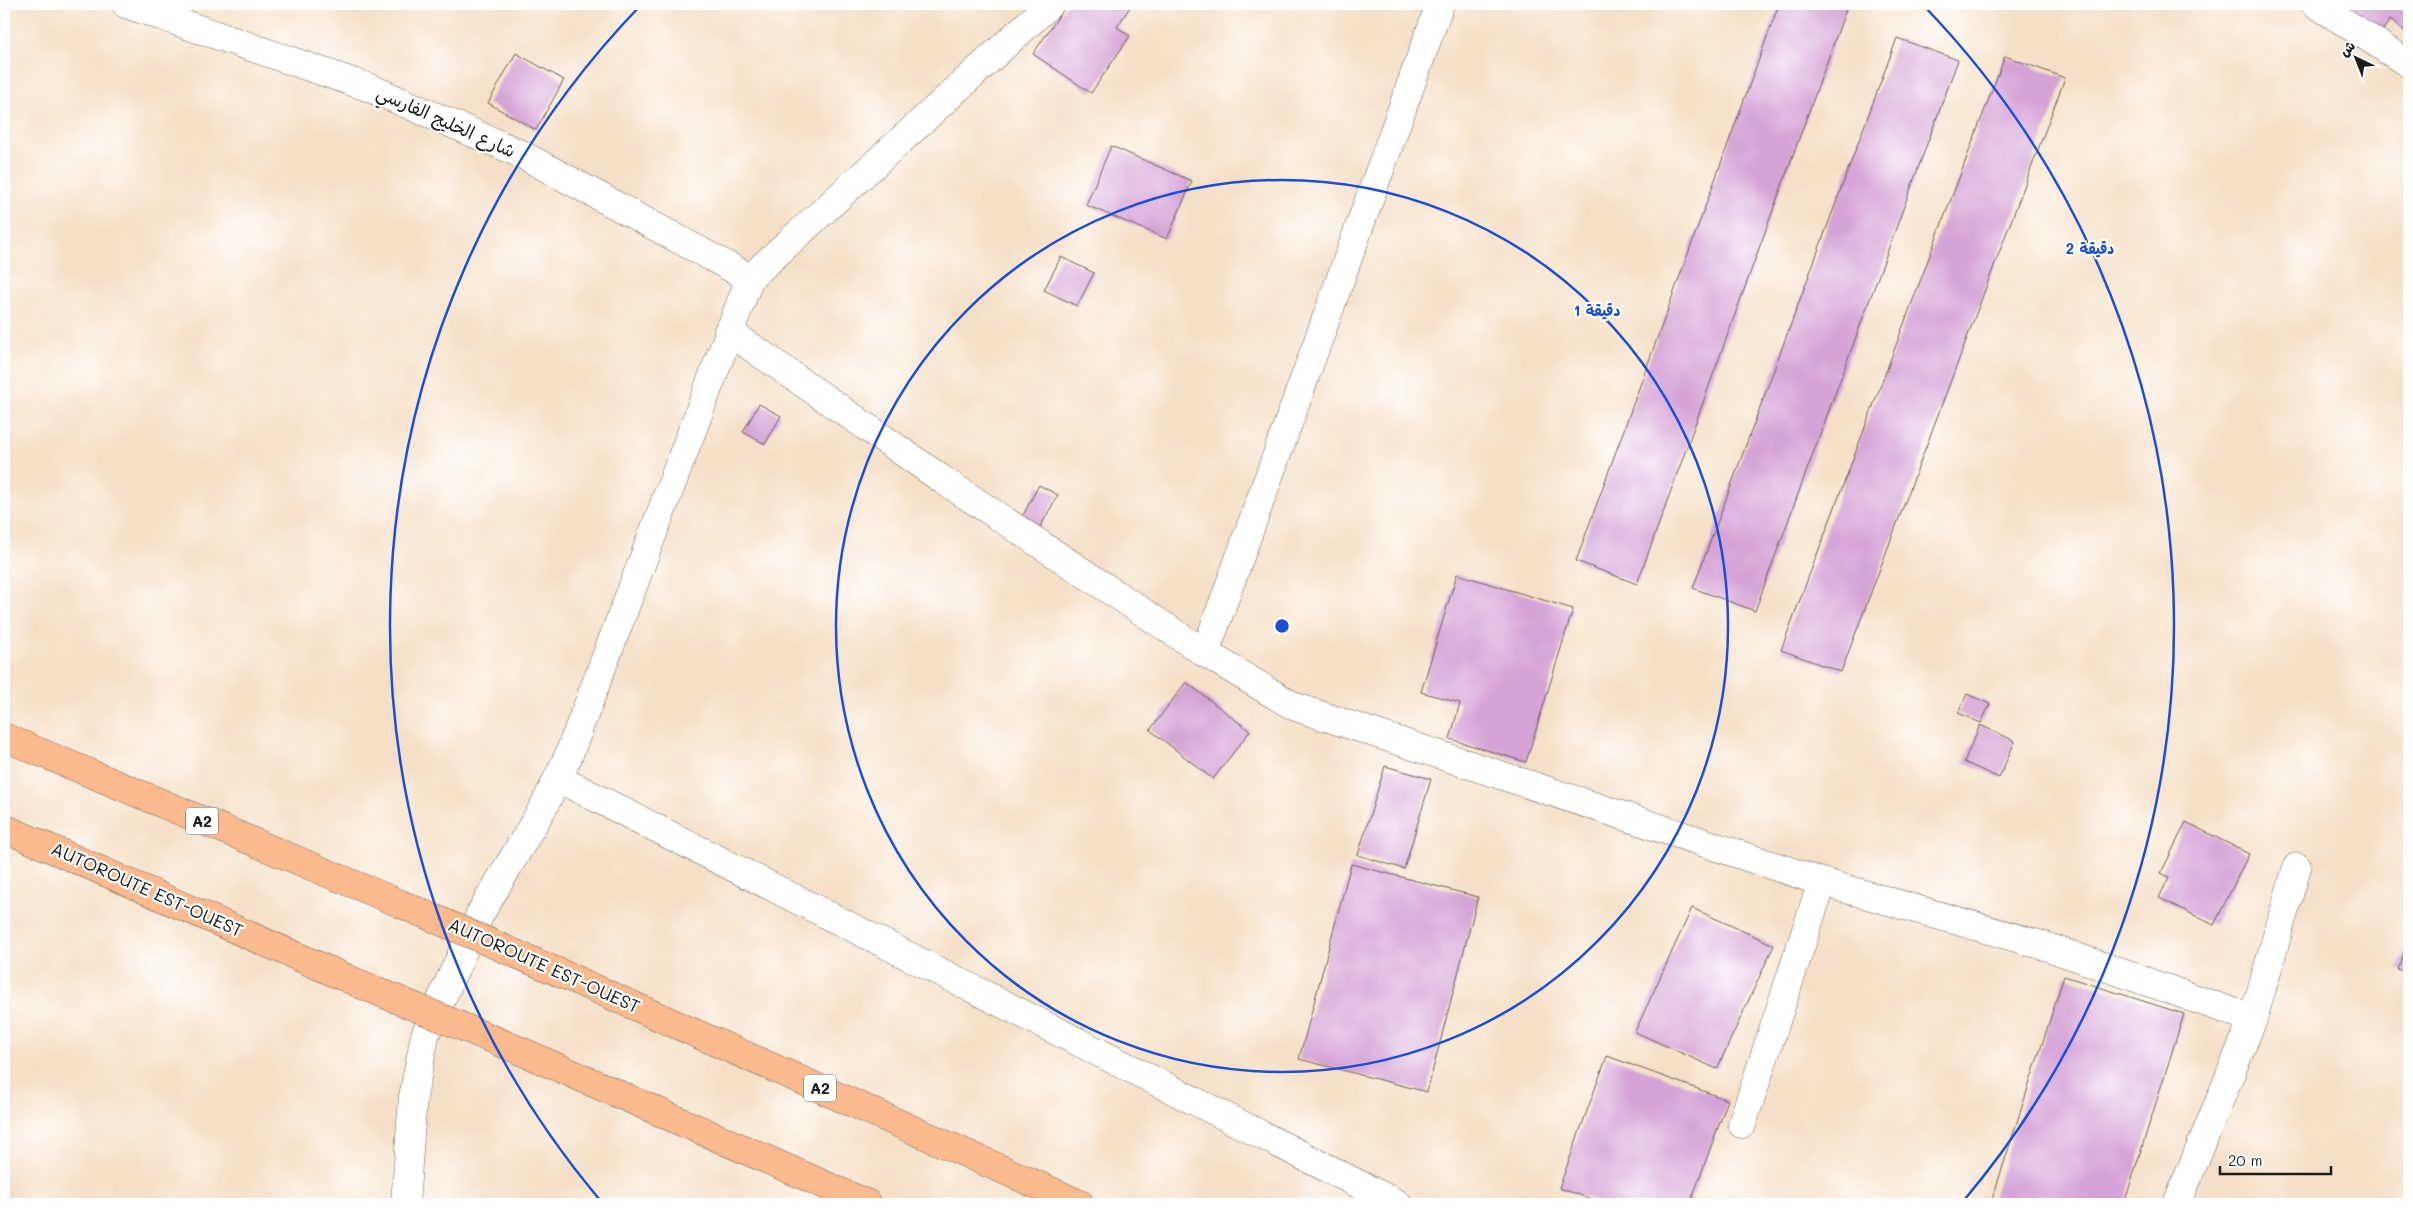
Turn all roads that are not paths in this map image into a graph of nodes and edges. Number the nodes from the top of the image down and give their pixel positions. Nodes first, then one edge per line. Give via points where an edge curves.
1 (126, 4) edge
2 (1050, 4) edge
3 (1440, 4) edge
4 (2316, 4) edge
5 (2409, 64) edge
6 (750, 278) junction
7 (728, 331) junction
8 (1205, 653) junction
9 (4, 737) edge
10 (559, 779) junction
11 (4, 828) edge
12 (2297, 867) dead end
13 (1822, 882) junction
14 (2253, 1019) junction
15 (1742, 1124) dead end
16 (409, 1203) edge
17 (868, 1204) edge
18 (1080, 1204) edge
19 (1398, 1204) edge
20 (2177, 1204) edge

1 - 6 street, شارع الخليج الفارسي via 370,88 521,154
2 - 6 street
3 - 8 street
4 - 5 street
6 - 7 street
7 - 8 street via 943,480
7 - 10 street
8 - 13 street via 1293,706
9 - 18 highway, AUTOROUTE EST-OUEST / A2, bridge via 560,973
10 - 16 street via 480,914 425,1035 413,1097
10 - 19 street
11 - 17 highway, AUTOROUTE EST-OUEST, bridge
12 - 14 street
13 - 14 street via 2048,947
13 - 15 street
14 - 20 street

